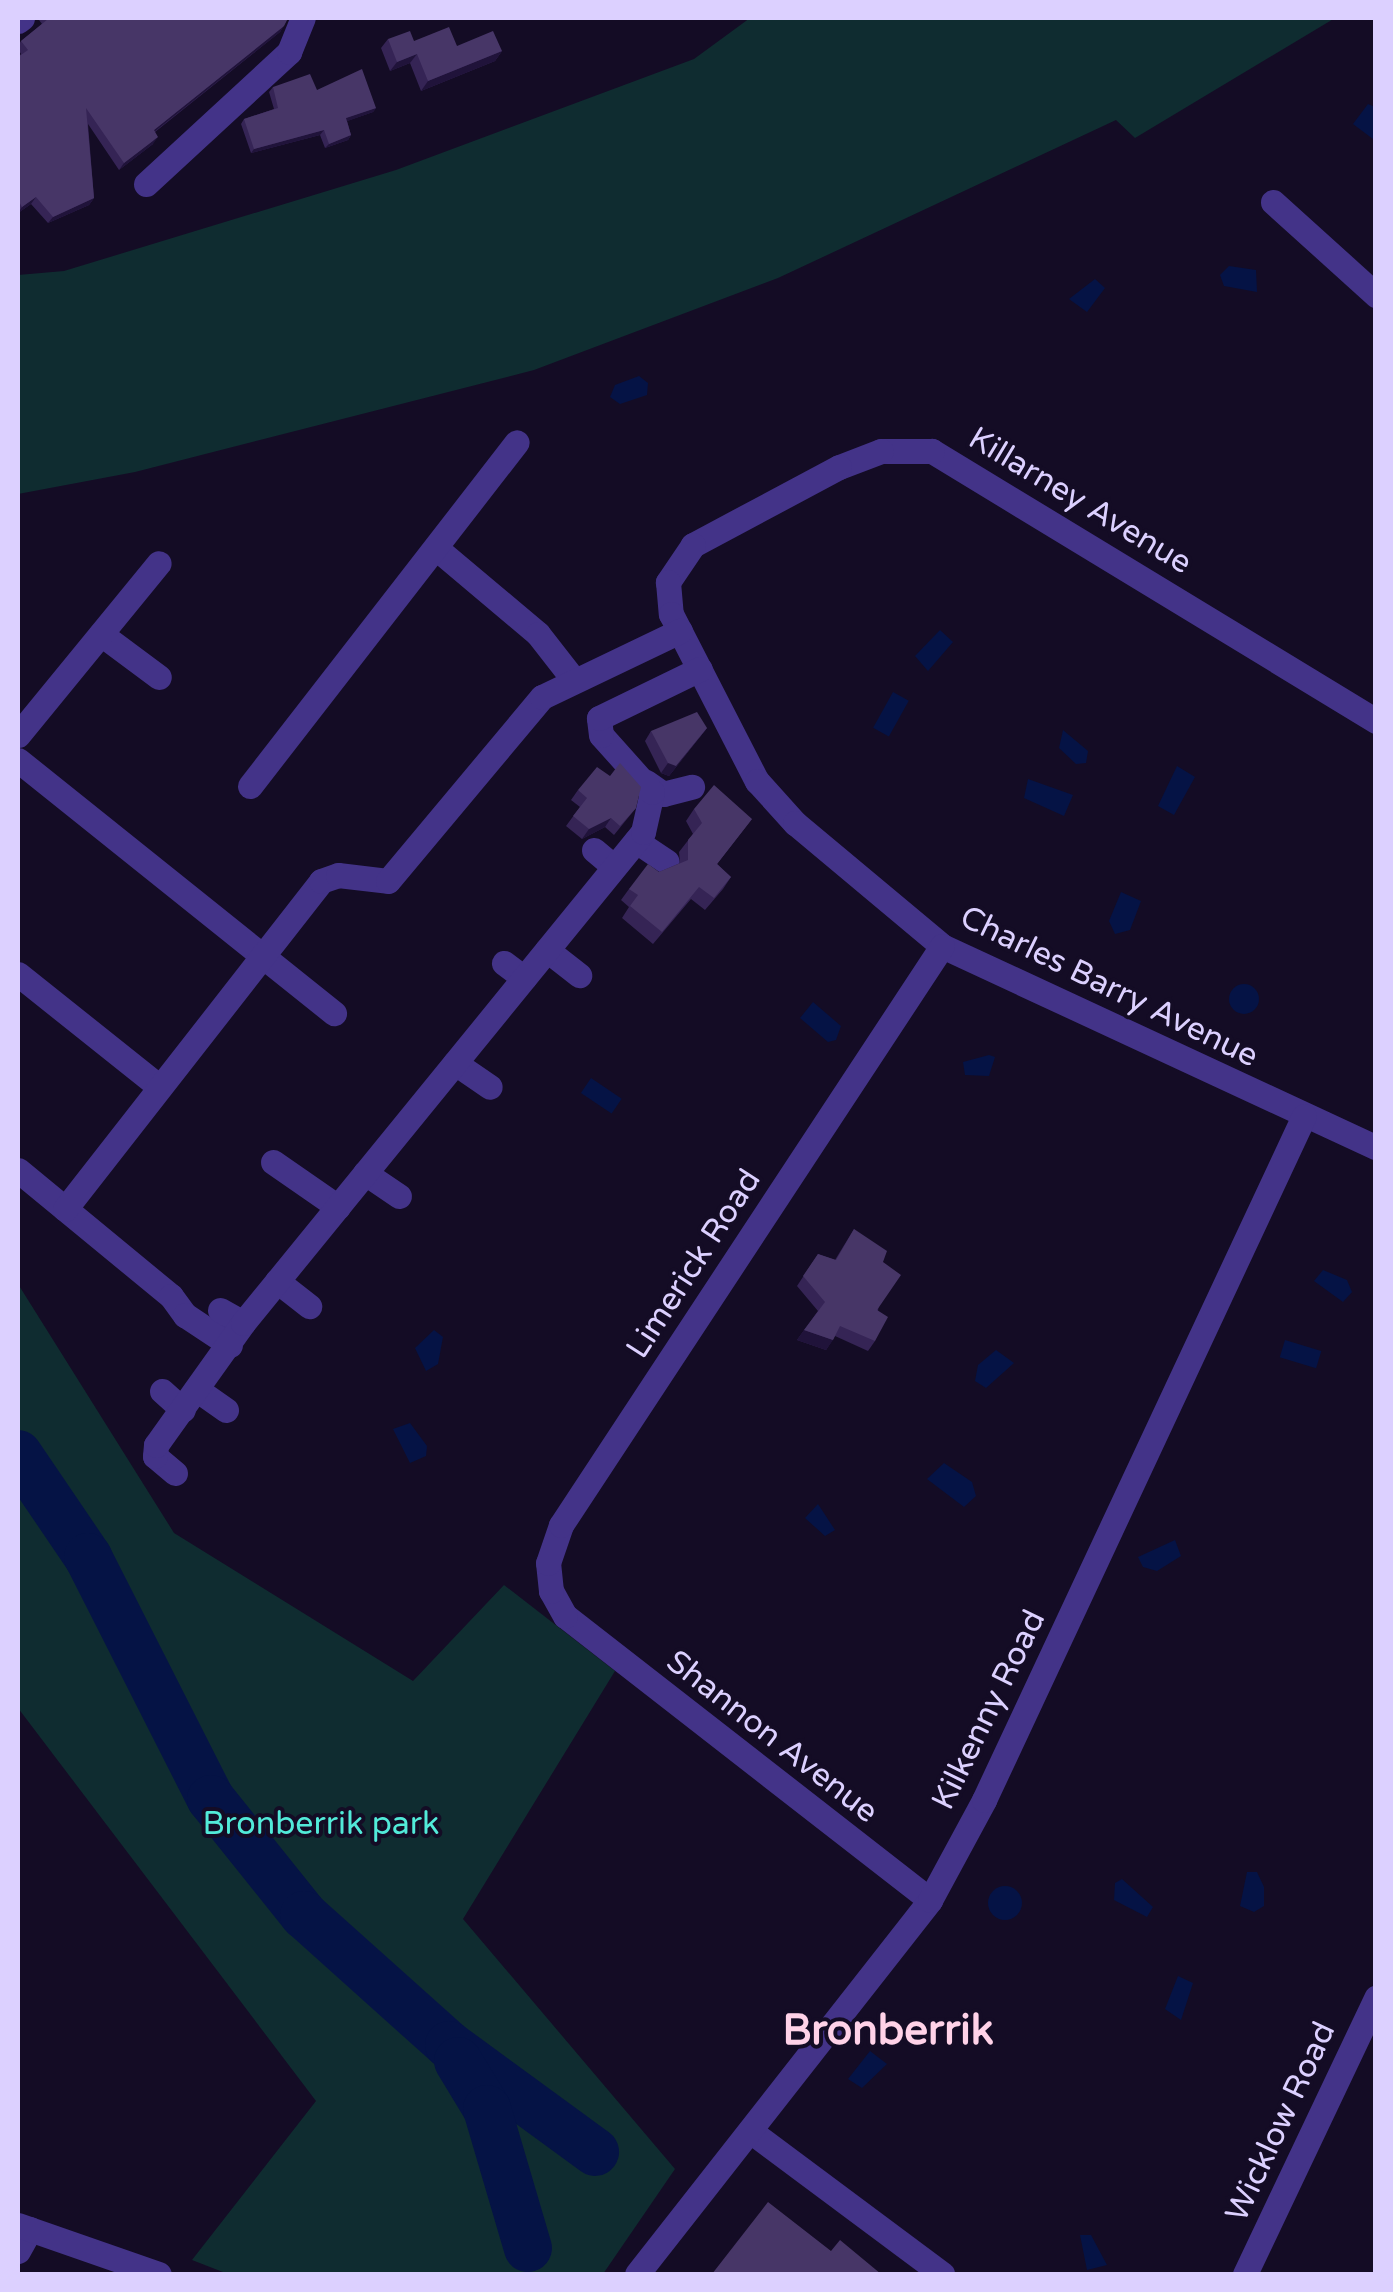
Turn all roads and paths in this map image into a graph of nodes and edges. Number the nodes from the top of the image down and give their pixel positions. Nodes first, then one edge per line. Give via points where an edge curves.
1 (303, 18) edge
2 (146, 184) dead end
3 (1273, 202) dead end
4 (1376, 294) edge
5 (517, 442) dead end
6 (436, 548) junction
7 (684, 553) joint
8 (159, 563) dead end
9 (680, 631) junction
10 (101, 634) junction
11 (700, 669) junction
12 (159, 677) dead end
13 (571, 690) junction
14 (1376, 720) edge
15 (598, 728) junction
16 (18, 736) edge
17 (18, 760) edge
18 (646, 782) junction
19 (250, 786) dead end
20 (692, 787) dead end
21 (636, 841) junction
22 (594, 850) dead end
23 (667, 862) dead end
24 (614, 867) junction
25 (942, 946) junction
26 (547, 950) junction
27 (262, 954) junction
28 (18, 974) edge
29 (579, 975) dead end
30 (334, 1013) dead end
31 (455, 1063) junction
32 (157, 1085) junction
33 (490, 1088) dead end
34 (1304, 1116) junction
35 (1376, 1147) edge
36 (273, 1162) dead end
37 (18, 1170) edge
38 (347, 1186) junction
39 (399, 1196) dead end
40 (65, 1208) junction
41 (277, 1282) junction
42 (309, 1306) dead end
43 (220, 1310) dead end
44 (237, 1334) junction
45 (162, 1391) dead end
46 (191, 1400) junction
47 (226, 1410) dead end
48 (175, 1472) dead end
49 (575, 1624) joint
50 (930, 1900) junction
51 (1376, 1998) edge
52 (753, 2132) junction
53 (22, 2235) edge
54 (159, 2274) edge
55 (638, 2274) edge
56 (942, 2274) edge
57 (1245, 2274) edge

1 - 2 street via 289,52
3 - 4 street
5 - 6 street
6 - 13 street via 538,634
6 - 19 street
7 - 9 street, Charles Barry Avenue via 666,593
7 - 14 street, Killarney Avenue via 864,455 932,451
8 - 10 street
9 - 11 street, Charles Barry Avenue
9 - 13 street
10 - 12 street
10 - 16 street
11 - 15 street via 624,701 599,718
11 - 25 street, Charles Barry Avenue via 776,806
13 - 15 street
13 - 27 street via 542,697 388,881 330,876
15 - 18 street
17 - 27 street
18 - 20 street via 662,794
18 - 21 street via 652,808
21 - 23 street
21 - 24 street
22 - 24 street
24 - 26 street
25 - 34 street, Charles Barry Avenue
25 - 49 street, Limerick Road via 561,1525 548,1576 558,1605
26 - 29 street
26 - 31 street via 514,971
27 - 30 street
27 - 32 street
28 - 32 street
31 - 33 street
31 - 38 street via 426,1079
32 - 40 street
34 - 35 street, Charles Barry Avenue
34 - 50 street, Kilkenny Road via 984,1800
36 - 38 street
37 - 40 street
38 - 39 street
38 - 41 street via 308,1226
40 - 44 street via 185,1315
41 - 42 street
41 - 44 street
43 - 44 street
44 - 46 street
45 - 46 street
46 - 47 street
46 - 48 street via 156,1445 155,1456
49 - 50 street, Shannon Avenue
50 - 52 street, Kilkenny Road
51 - 57 street, Wicklow Road
52 - 55 street, Kilkenny Road
52 - 56 street
53 - 54 street

